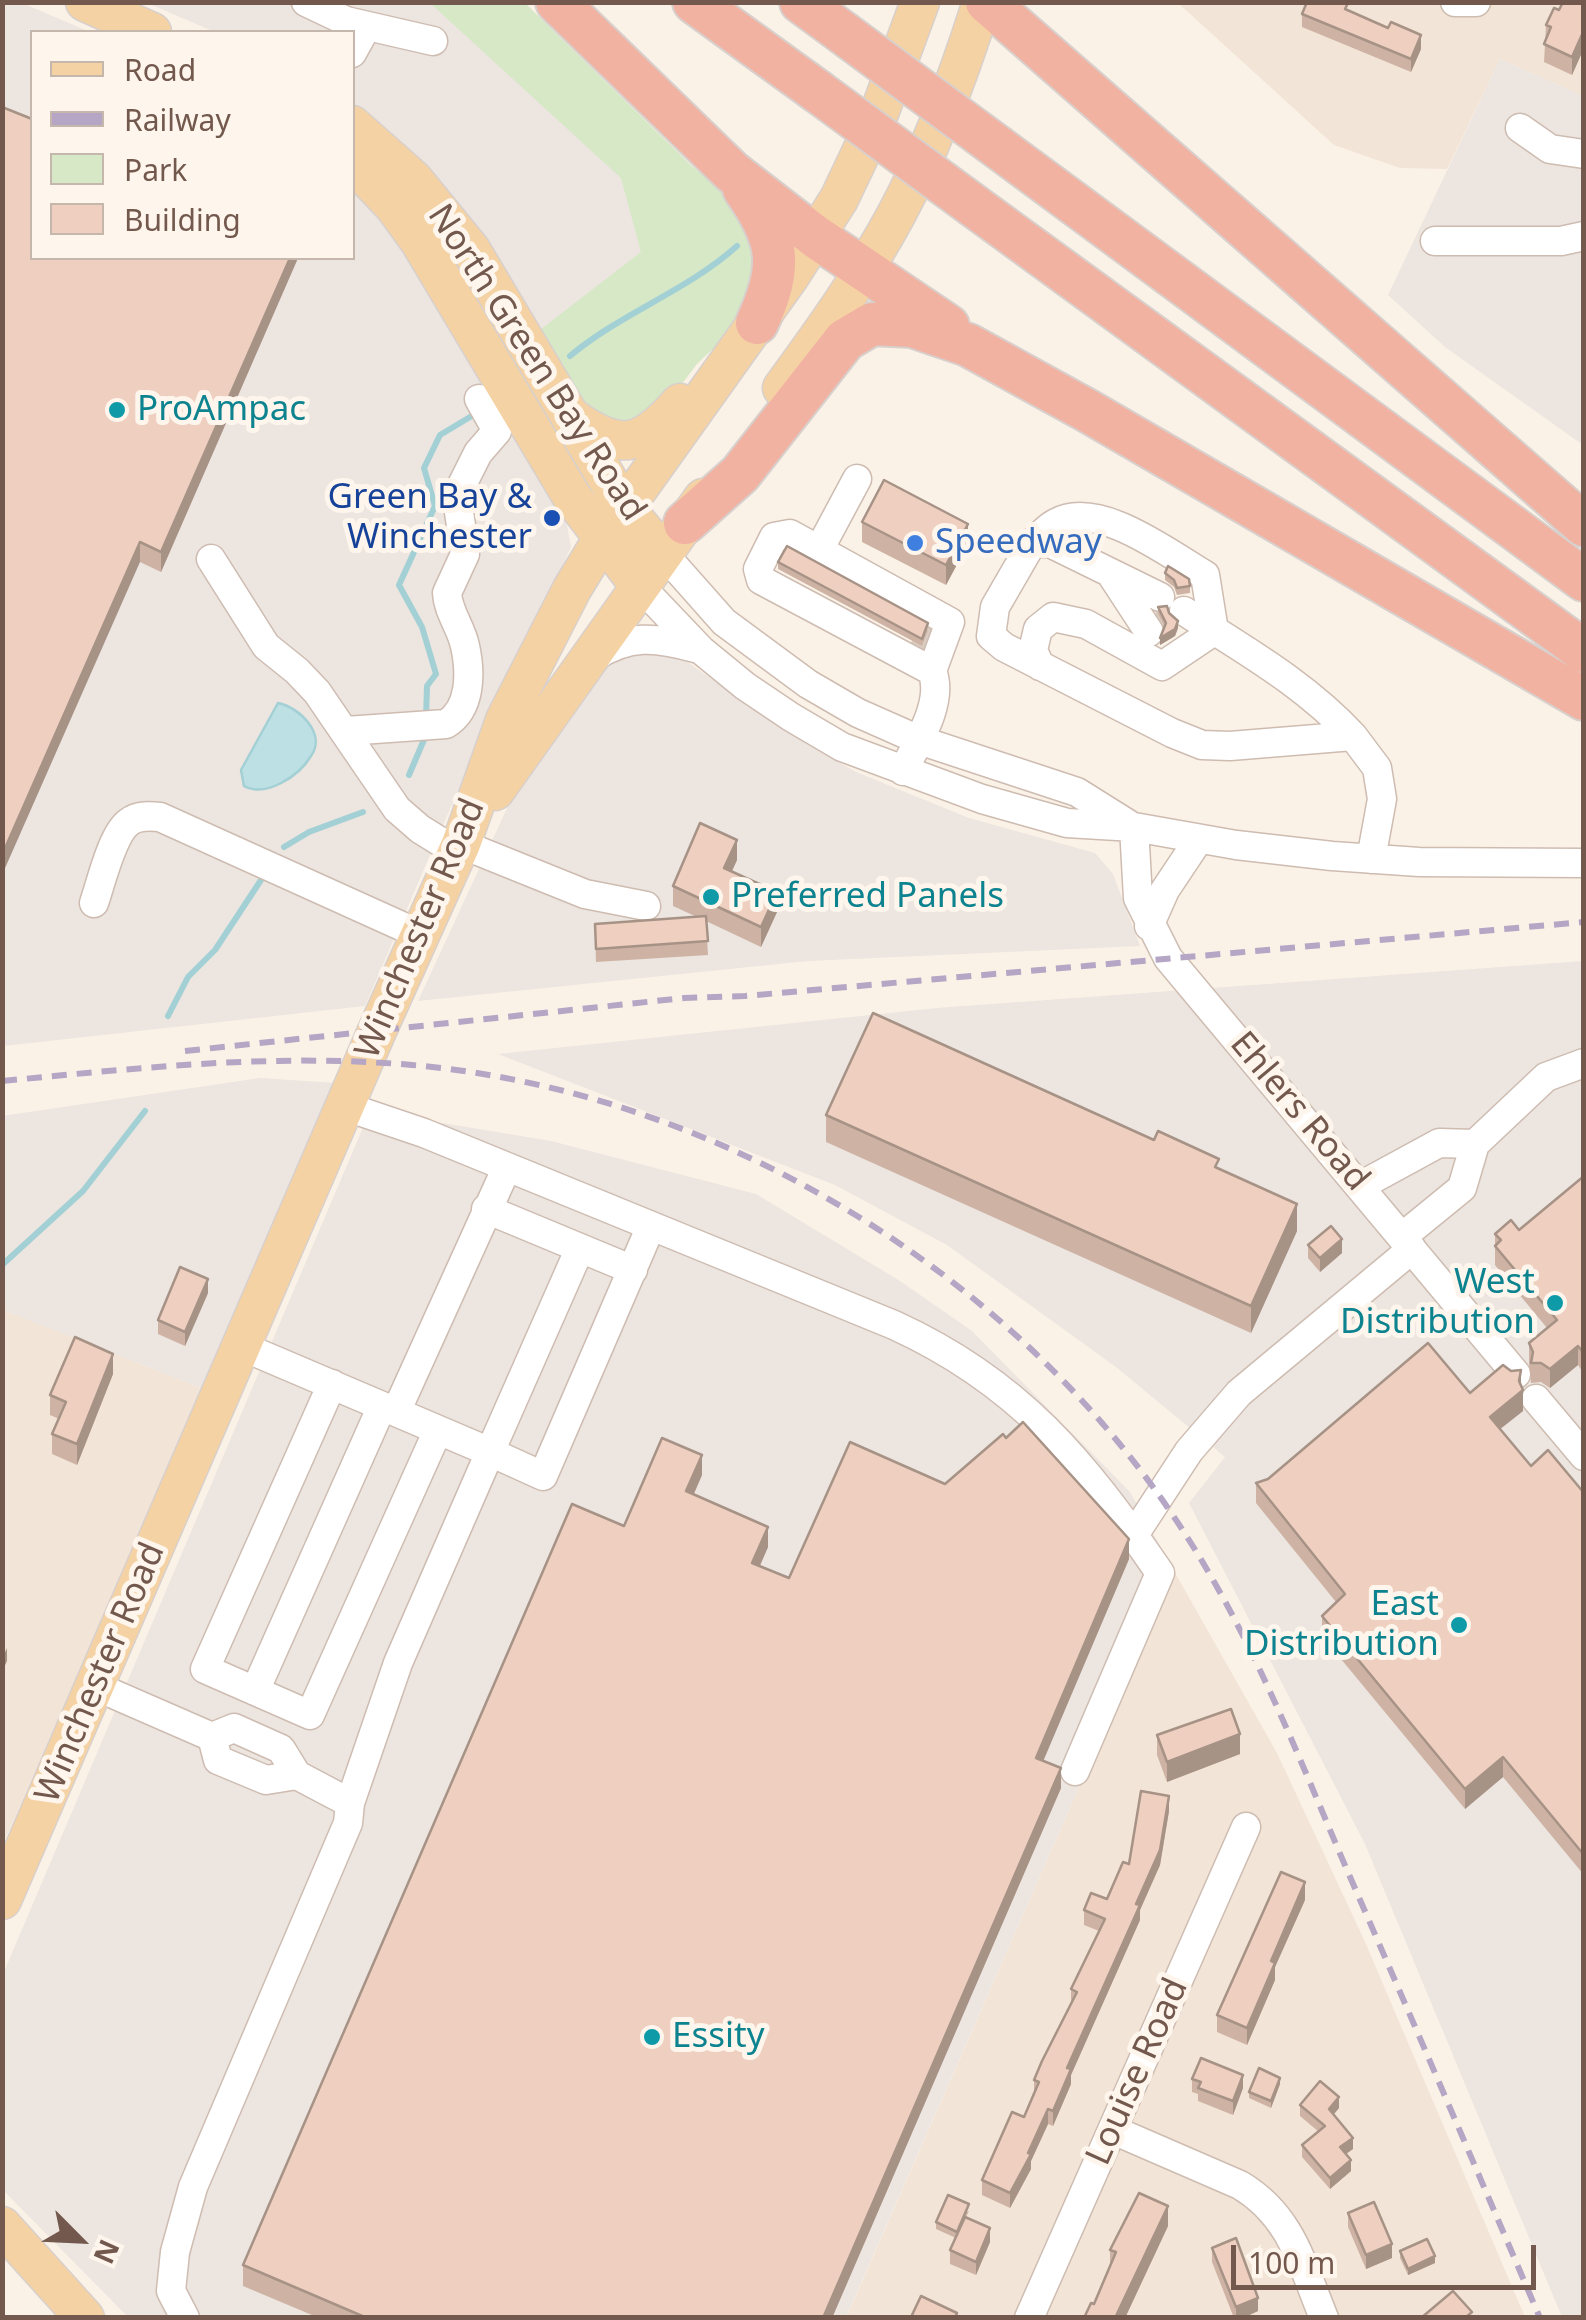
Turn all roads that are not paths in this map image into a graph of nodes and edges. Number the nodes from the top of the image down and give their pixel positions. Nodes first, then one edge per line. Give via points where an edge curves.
1 (85, 2) edge
2 (306, 2) edge
3 (557, 2) edge
4 (694, 2) edge
5 (801, 2) edge
6 (920, 2) edge
7 (984, 2) edge
8 (1456, 2) edge
9 (1476, 2) edge
10 (367, 26) junction
11 (148, 30) edge
12 (433, 41) dead end
13 (355, 48) edge
14 (355, 128) edge
15 (1520, 128) dead end
16 (1584, 154) edge
17 (355, 165) edge
18 (732, 172) junction
19 (816, 236) junction
20 (1584, 236) edge
21 (1435, 241) dead end
22 (864, 270) junction
23 (753, 329) junction
24 (968, 345) junction
25 (479, 399) dead end
26 (564, 411) junction
27 (857, 479) dead end
28 (614, 523) junction
29 (1584, 525) edge
30 (674, 538) junction
31 (1032, 543) junction
32 (212, 559) dead end
33 (1584, 580) edge
34 (639, 586) junction
35 (1214, 631) junction
36 (701, 650) junction
37 (1584, 651) edge
38 (584, 664) junction
39 (1040, 666) junction
40 (1584, 698) edge
41 (346, 731) junction
42 (1354, 736) junction
43 (919, 740) junction
44 (903, 771) junction
45 (1134, 827) junction
46 (1198, 838) junction
47 (459, 848) junction
48 (1371, 859) junction
49 (1584, 863) edge
50 (94, 903) dead end
51 (646, 906) dead end
52 (1149, 926) junction
53 (420, 934) junction
54 (1584, 1064) edge
55 (344, 1106) junction
56 (1474, 1144) junction
57 (507, 1167) junction
58 (1360, 1186) junction
59 (486, 1209) junction
60 (650, 1226) junction
61 (1407, 1243) junction
62 (580, 1248) junction
63 (632, 1270) junction
64 (242, 1346) junction
65 (1516, 1374) edge
66 (332, 1384) junction
67 (1536, 1399) dead end
68 (389, 1409) junction
69 (438, 1430) junction
70 (490, 1452) junction
71 (1584, 1456) edge
72 (1134, 1535) junction
73 (95, 1686) junction
74 (255, 1691) junction
75 (1074, 1771) dead end
76 (350, 1802) junction
77 (1246, 1827) dead end
78 (2, 1900) edge
79 (1113, 2130) junction
80 (2, 2226) edge
81 (84, 2318) edge
82 (185, 2318) edge
83 (1029, 2318) edge
84 (1324, 2318) edge

1 - 11 main road
2 - 10 street
3 - 18 highway
4 - 37 highway, bridge
5 - 33 highway, bridge
6 - 19 main road, Winchester Road via 876,119
7 - 22 main road via 935,132
7 - 29 highway
8 - 9 street
10 - 12 street
10 - 13 street
14 - 26 main road, North Green Bay Road via 414,179 462,238
15 - 16 street via 1550,149
17 - 28 main road, North Green Bay Road via 420,242 572,497
18 - 19 highway
18 - 23 highway via 770,231 775,251 772,285
19 - 22 highway
19 - 23 main road, Winchester Road
20 - 21 street
22 - 24 highway
22 - 30 main road
23 - 26 main road via 659,426 637,440 604,438
23 - 28 main road, Winchester Road
24 - 30 highway via 899,324 872,324 853,333 740,474
24 - 40 highway
25 - 41 street via 497,431 461,487 465,554 447,593 465,646 466,703 446,724
26 - 28 main road, North Green Bay Road
27 - 43 street via 856,600 936,678
28 - 30 main road, North Green Bay Road
28 - 34 main road, North Green Bay Road
28 - 47 main road, Winchester Road via 505,720
30 - 34 main road
30 - 43 street, North Green Bay Road via 724,622 858,713
31 - 35 street via 1050,543
31 - 35 street via 1057,522 1087,516 1116,524 1204,575
31 - 39 street via 994,606 990,636
32 - 41 street via 266,646 306,680
34 - 36 street, North Green Bay Road
34 - 38 main road
35 - 39 street via 1162,666 1086,624 1053,617 1038,629 1033,650
35 - 42 street via 1280,671
36 - 38 street via 629,639
36 - 44 street, North Green Bay Road via 791,717
38 - 47 main road
39 - 42 street via 1202,744
41 - 47 street via 397,810
42 - 48 street via 1377,768 1382,799
43 - 44 street
43 - 45 street, North Green Bay Road via 1077,792
44 - 45 street, North Green Bay Road via 1067,823
45 - 46 street, North Green Bay Road
45 - 52 street, Ehlers Road via 1138,898
46 - 48 street, North Green Bay Road
46 - 52 street
47 - 51 street via 585,894
47 - 53 main road, Winchester Road
48 - 49 street, North Green Bay Road
50 - 53 street via 118,836 129,822 160,817
52 - 58 street, Ehlers Road via 1168,958
53 - 55 main road, Winchester Road
54 - 56 street via 1546,1077
55 - 57 street
55 - 64 main road, Winchester Road
56 - 58 street via 1439,1143
56 - 61 street via 1462,1188
57 - 59 street
57 - 60 street
58 - 61 street, Ehlers Road
59 - 62 street
59 - 68 street
60 - 63 street
60 - 72 street via 894,1325 977,1368 1051,1434
61 - 65 street, Ehlers Road
61 - 72 street via 1214,1418
62 - 63 street
62 - 70 street
63 - 70 street via 543,1476
64 - 66 street
64 - 73 main road, Winchester Road
66 - 68 street
66 - 74 street via 206,1670
67 - 71 street
68 - 69 street
68 - 74 street
69 - 70 street
69 - 74 street via 310,1715
70 - 76 street via 398,1663
72 - 75 street via 1160,1573
73 - 76 street via 212,1737 234,1728 281,1749 296,1775
73 - 78 main road, Winchester Road
76 - 82 street via 348,1823 193,2188 171,2291
77 - 79 street, Louise Road
79 - 83 street, Louise Road
79 - 84 street via 1260,2196 1288,2230
80 - 81 main road

